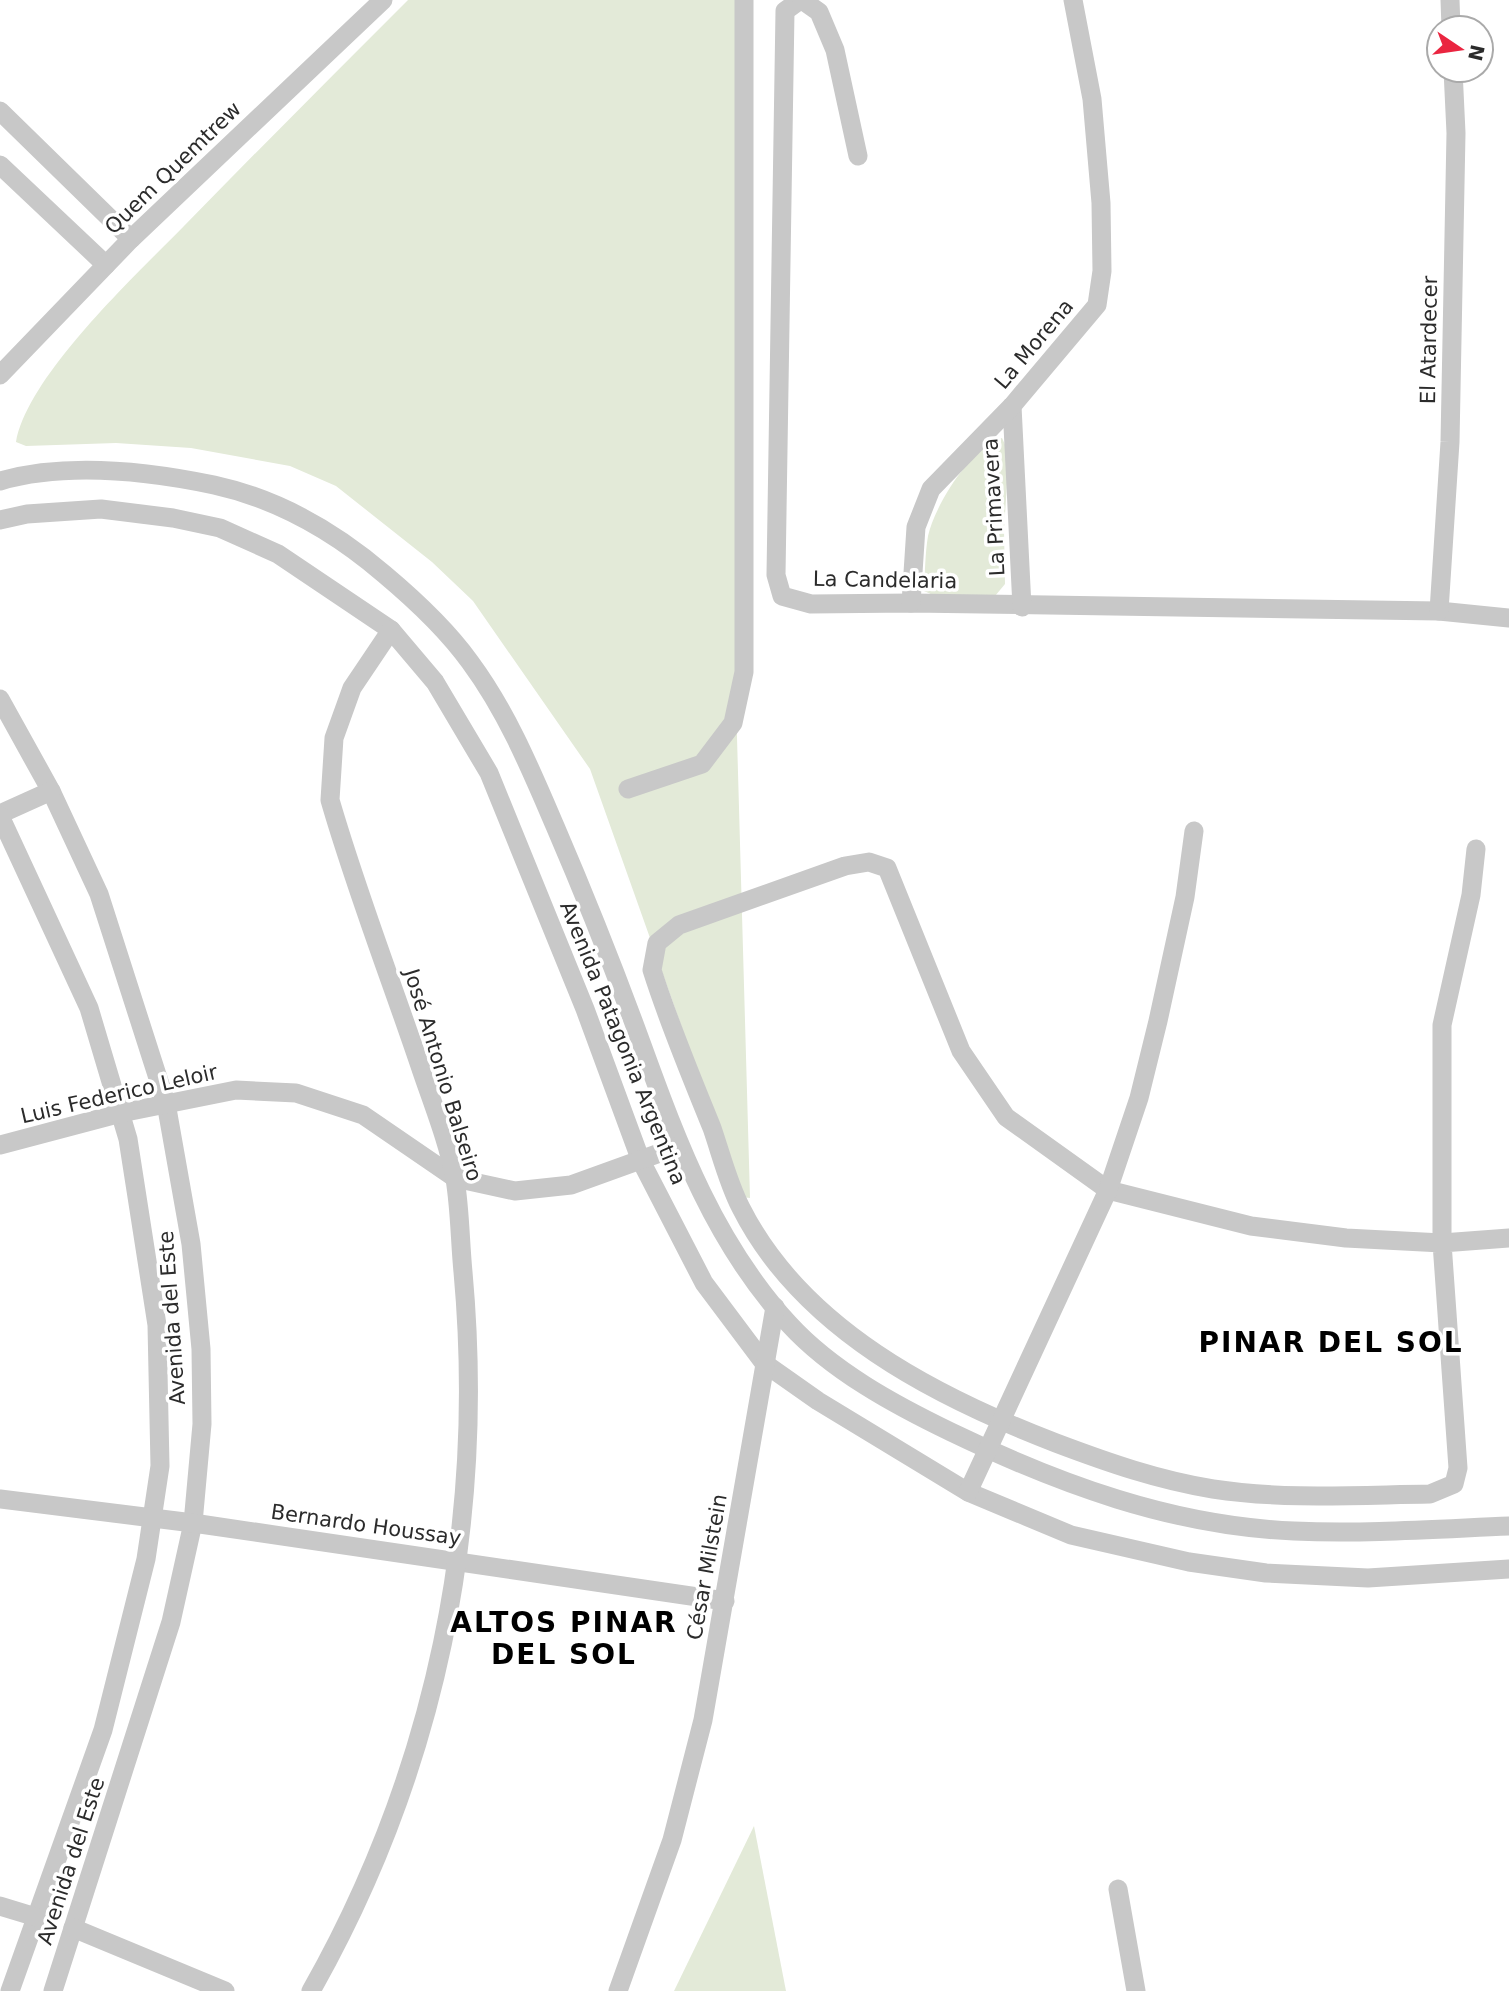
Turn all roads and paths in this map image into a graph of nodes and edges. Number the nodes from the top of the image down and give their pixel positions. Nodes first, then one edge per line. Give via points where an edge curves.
1 (383, 0) edge
2 (744, 0) edge
3 (801, 0) edge
4 (1073, 0) edge
5 (1454, 84) edge
6 (0, 111) edge
7 (858, 156) dead end
8 (0, 164) edge
9 (131, 239) junction
10 (106, 265) junction
11 (0, 375) edge
12 (1012, 406) junction
13 (0, 481) edge
14 (0, 520) edge
15 (911, 603) junction
16 (1022, 607) junction
17 (1439, 611) junction
18 (1509, 618) edge
19 (391, 630) junction
20 (0, 699) edge
21 (628, 789) dead end
22 (51, 791) junction
23 (0, 815) edge
24 (1194, 831) dead end
25 (1476, 849) dead end
26 (166, 1104) junction
27 (121, 1113) junction
28 (0, 1145) edge
29 (679, 1146) junction
30 (640, 1161) junction
31 (455, 1178) junction
32 (1108, 1190) junction
33 (1509, 1238) edge
34 (1442, 1243) junction
35 (775, 1307) junction
36 (764, 1363) junction
37 (999, 1421) junction
38 (987, 1449) junction
39 (968, 1492) junction
40 (0, 1499) edge
41 (152, 1518) junction
42 (193, 1523) junction
43 (1509, 1526) edge
44 (458, 1562) junction
45 (1509, 1569) edge
46 (725, 1601) junction
47 (1118, 1889) dead end
48 (0, 1906) edge
49 (36, 1917) junction
50 (73, 1928) junction
51 (10, 1991) edge
52 (53, 1991) edge
53 (225, 1991) edge
54 (311, 1991) edge
55 (618, 1991) edge
56 (1136, 1991) edge

1 - 9 street, Quem Quemtrew
2 - 21 street via 744,672 733,723 702,764
3 - 7 street, La Candelaria via 819,12 835,50
3 - 15 street, La Candelaria via 785,10 776,575 782,596 811,604
4 - 12 street, La Morena via 1092,99 1101,203 1097,305
5 - 17 street, El Atardecer via 1448,517
6 - 9 street
8 - 10 street
9 - 10 street, Quem Quemtrew
10 - 11 street, Quem Quemtrew
12 - 15 street, La Morena via 931,489 916,527
12 - 16 street, La Primavera
13 - 29 street, Avenida Patagonia Argentina via 26,474 103,472 178,477 232,489 290,509 357,551 410,596 470,662 523,750 625,999
14 - 19 street, Avenida Patagonia Argentina via 101,509 220,528 278,554
15 - 16 street, La Candelaria
16 - 17 street, La Candelaria
17 - 18 street, La Candelaria
19 - 30 street, Avenida Patagonia Argentina via 435,682 489,773 585,1009
19 - 31 street, José Antonio Balseiro via 352,688 334,738 330,800
20 - 22 street, Avenida del Este
22 - 23 street
22 - 26 street, Avenida del Este via 100,894
23 - 27 street, Avenida del Este via 89,1008
24 - 32 street via 1158,1021 1139,1098
25 - 34 street via 1471,895 1442,1025
26 - 27 street, Luis Federico Leloir
26 - 31 street, Luis Federico Leloir via 236,1090 296,1093 363,1115
26 - 42 street, Avenida del Este via 191,1244 201,1349 202,1424
27 - 28 street, Luis Federico Leloir
27 - 41 street, Avenida del Este via 157,1325 160,1466
29 - 30 street, Luis Federico Leloir
29 - 35 street, Avenida Patagonia Argentina via 736,1259
30 - 31 street, Luis Federico Leloir via 571,1185 515,1191
30 - 36 street, Avenida Patagonia Argentina via 704,1283
31 - 44 street, José Antonio Balseiro via 470,1397 469,1466
32 - 34 street via 1251,1226 1346,1238
32 - 37 street
32 - 37 street via 1006,1116 961,1051 887,868 869,862 845,866 679,925 657,943 652,970 660,996 741,1208 776,1260 807,1297 862,1345 948,1397
33 - 34 street
34 - 37 street via 1458,1468 1454,1483 1430,1494 1274,1496 1214,1489 1140,1474
35 - 36 street, César Milstein
35 - 38 street, Avenida Patagonia Argentina via 829,1360 921,1417
36 - 39 street, Avenida Patagonia Argentina
36 - 46 street, César Milstein
37 - 38 street
38 - 39 street
38 - 43 street, Avenida Patagonia Argentina via 1053,1479 1133,1505 1206,1521 1289,1531
39 - 45 street, Avenida Patagonia Argentina via 1071,1535 1189,1562 1266,1573 1368,1578
40 - 41 street, Bernardo Houssay
41 - 42 street, Bernardo Houssay
41 - 49 street, Avenida del Este via 103,1730
42 - 44 street, Bernardo Houssay
42 - 50 street, Avenida del Este via 171,1622
44 - 46 street, Bernardo Houssay
44 - 54 street, José Antonio Balseiro via 430,1696 393,1816 338,1944
46 - 55 street, César Milstein via 703,1720 672,1840
47 - 56 street
48 - 49 street
49 - 51 street, Avenida del Este
50 - 52 street, Avenida del Este
50 - 53 street

